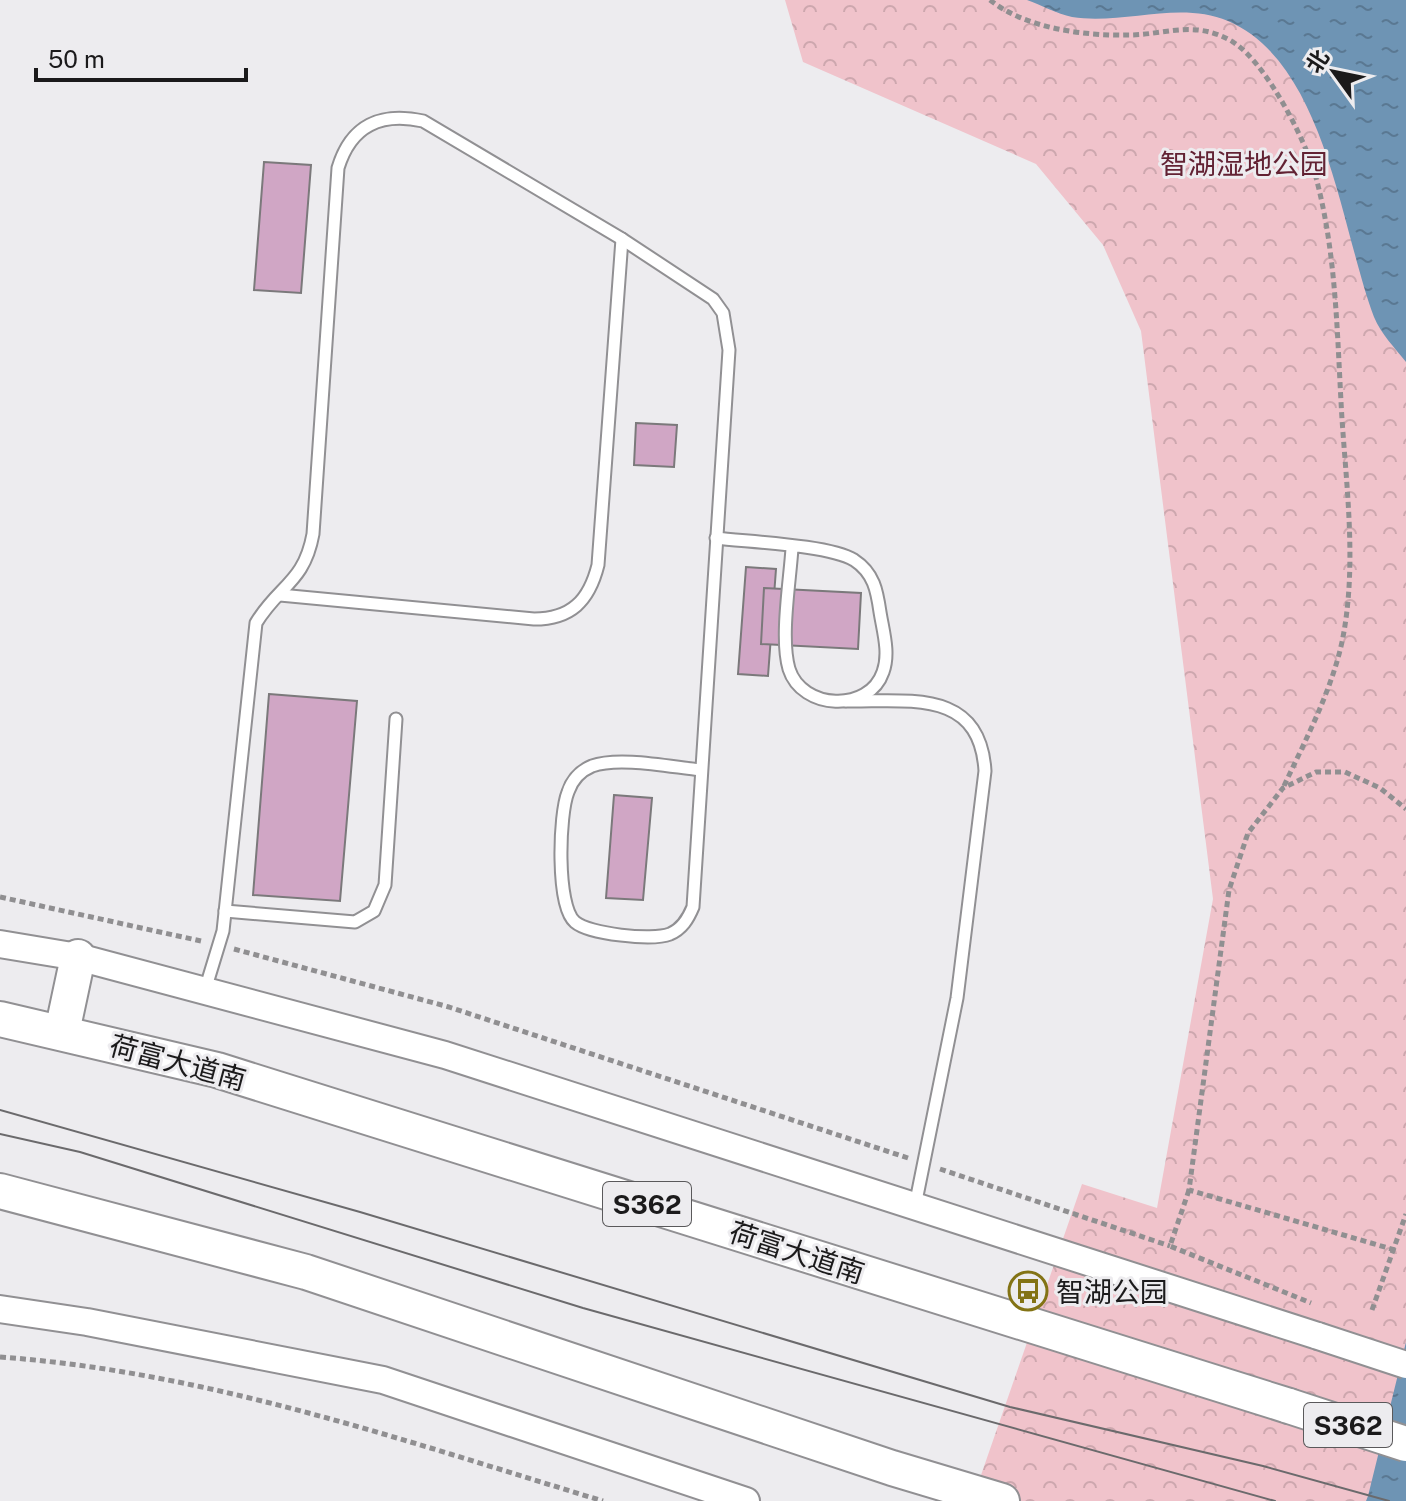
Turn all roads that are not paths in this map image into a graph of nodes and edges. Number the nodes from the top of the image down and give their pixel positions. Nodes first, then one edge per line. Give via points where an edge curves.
1 (622, 239) junction
2 (716, 538) junction
3 (792, 548) junction
4 (280, 595) junction
5 (846, 701) junction
6 (396, 719) dead end
7 (701, 770) junction
8 (225, 911) junction
9 (0, 944) edge
10 (78, 957) junction
11 (204, 991) junction
12 (0, 1019) edge
13 (62, 1032) junction
14 (0, 1191) edge
15 (915, 1207) junction
16 (0, 1309) edge
17 (1406, 1365) edge
18 (1406, 1444) edge
19 (746, 1501) edge
20 (1002, 1501) edge

1 - 2 lane via 713,299 726,322 729,350
1 - 4 lane via 598,565 585,599 555,619 534,619
1 - 4 lane via 423,121 388,117 369,122 354,135 338,168 313,534 302,571
2 - 3 lane
2 - 7 lane
3 - 5 lane via 788,667 808,695
3 - 5 lane via 854,560 876,586 884,670 877,686
4 - 8 lane via 264,610 252,640
5 - 15 lane via 937,705 958,712 983,745 985,771 957,998
6 - 8 lane via 385,885 374,911 355,922
7 - 7 lane via 693,907 686,923 670,934 651,937 592,930 575,922 564,906 561,888 566,794 575,777 609,763
8 - 11 lane
9 - 10 street
10 - 11 street
10 - 13 main road
11 - 15 street via 445,1055
12 - 13 main road, 荷富大道南 / S362
13 - 18 main road, 荷富大道南 / S362, bridge via 217,1070 426,1133
14 - 20 main road via 306,1272
15 - 17 street, bridge
16 - 19 street via 383,1380

